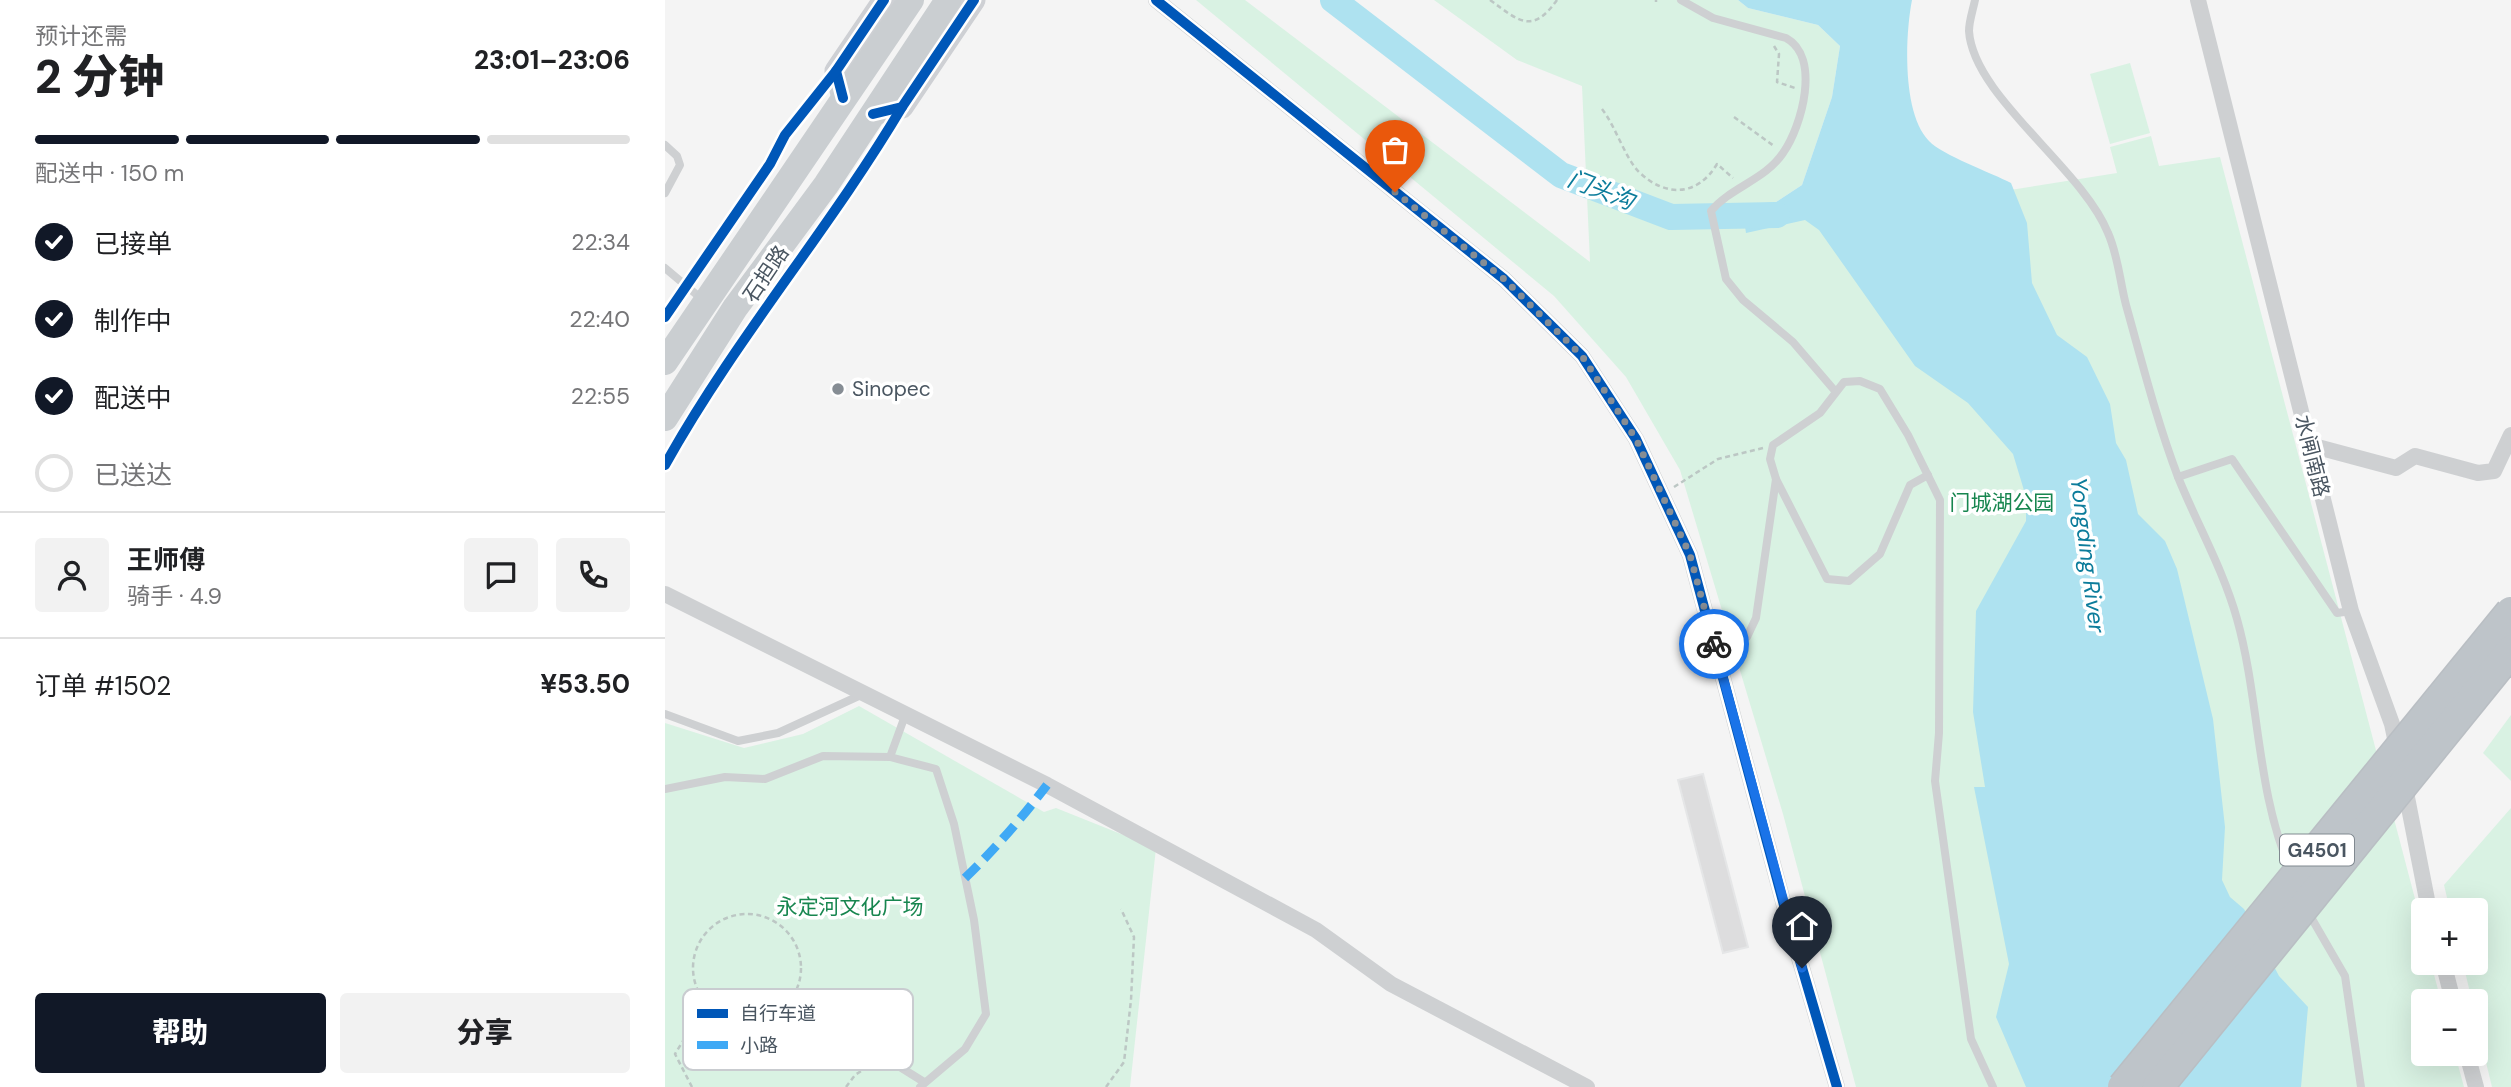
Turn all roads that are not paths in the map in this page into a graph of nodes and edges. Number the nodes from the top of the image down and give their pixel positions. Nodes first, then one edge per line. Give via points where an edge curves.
1 (884, 0) edge
2 (911, 0) edge
3 (948, 0) edge
4 (974, 0) edge
5 (1156, 0) edge
6 (1681, 0) edge
7 (1975, 0) edge
8 (2198, 0) edge
9 (843, 98) junction
10 (873, 114) junction
11 (665, 145) edge
12 (665, 193) edge
13 (665, 268) edge
14 (704, 301) junction
15 (665, 362) edge
16 (1835, 391) junction
17 (665, 418) edge
18 (2511, 435) edge
19 (2310, 444) junction
20 (1928, 475) junction
21 (2178, 477) junction
22 (1776, 479) junction
23 (665, 594) edge
24 (2351, 611) junction
25 (2511, 612) edge
26 (1715, 651) junction
27 (2511, 651) edge
28 (866, 693) junction
29 (905, 713) junction
30 (665, 714) edge
31 (890, 757) junction
32 (665, 789) edge
33 (2427, 898) edge
34 (2470, 1066) edge
35 (901, 1070) edge
36 (922, 1085) edge
37 (1587, 1087) edge
38 (1837, 1087) edge
39 (1993, 1087) edge
40 (2123, 1087) edge
41 (2158, 1087) edge
42 (2361, 1087) edge
43 (2476, 1087) edge

1 - 9 street via 835,71
2 - 9 main road, 石担路
3 - 10 main road, 石担路
4 - 10 street via 902,107
5 - 26 street via 1504,279 1582,356 1636,439 1690,555
6 - 16 lane via 1713,18 1797,44 1803,57 1807,78 1783,153 1754,182 1711,211 1726,279 1743,300 1793,342
7 - 21 lane via 1969,29 1984,76 2096,207 2109,235
8 - 19 street, 水闸南路
9 - 14 main road, 石担路
10 - 17 main road, 石担路 via 735,309
11 - 12 lane via 680,165
13 - 14 lane
14 - 15 main road, 石担路
16 - 20 lane via 1844,382 1860,381 1880,389
16 - 22 lane via 1820,413 1773,445 1770,459
18 - 19 street via 2494,471 2478,473 2415,456 2396,468
19 - 24 street, 水闸南路
20 - 22 lane via 1910,485 1880,554 1849,581 1827,579
20 - 39 lane via 1940,500 1935,781 1971,1039
21 - 24 lane via 2232,458 2337,612
21 - 42 lane via 2237,618 2284,855 2317,932 2345,976
22 - 26 lane via 1756,618 1747,637
23 - 28 street
24 - 33 street, 水闸南路 via 2392,724
25 - 40 highway, G4501, bridge
26 - 38 street
27 - 41 highway, G4501, bridge
28 - 29 street
28 - 30 lane via 778,733 739,741
29 - 31 lane
29 - 37 street via 1316,930 1391,984
31 - 32 lane via 823,756 765,779 725,777
31 - 36 lane via 936,769 954,824 974,919 986,1014 965,1049
34 - 43 street
35 - 36 lane

